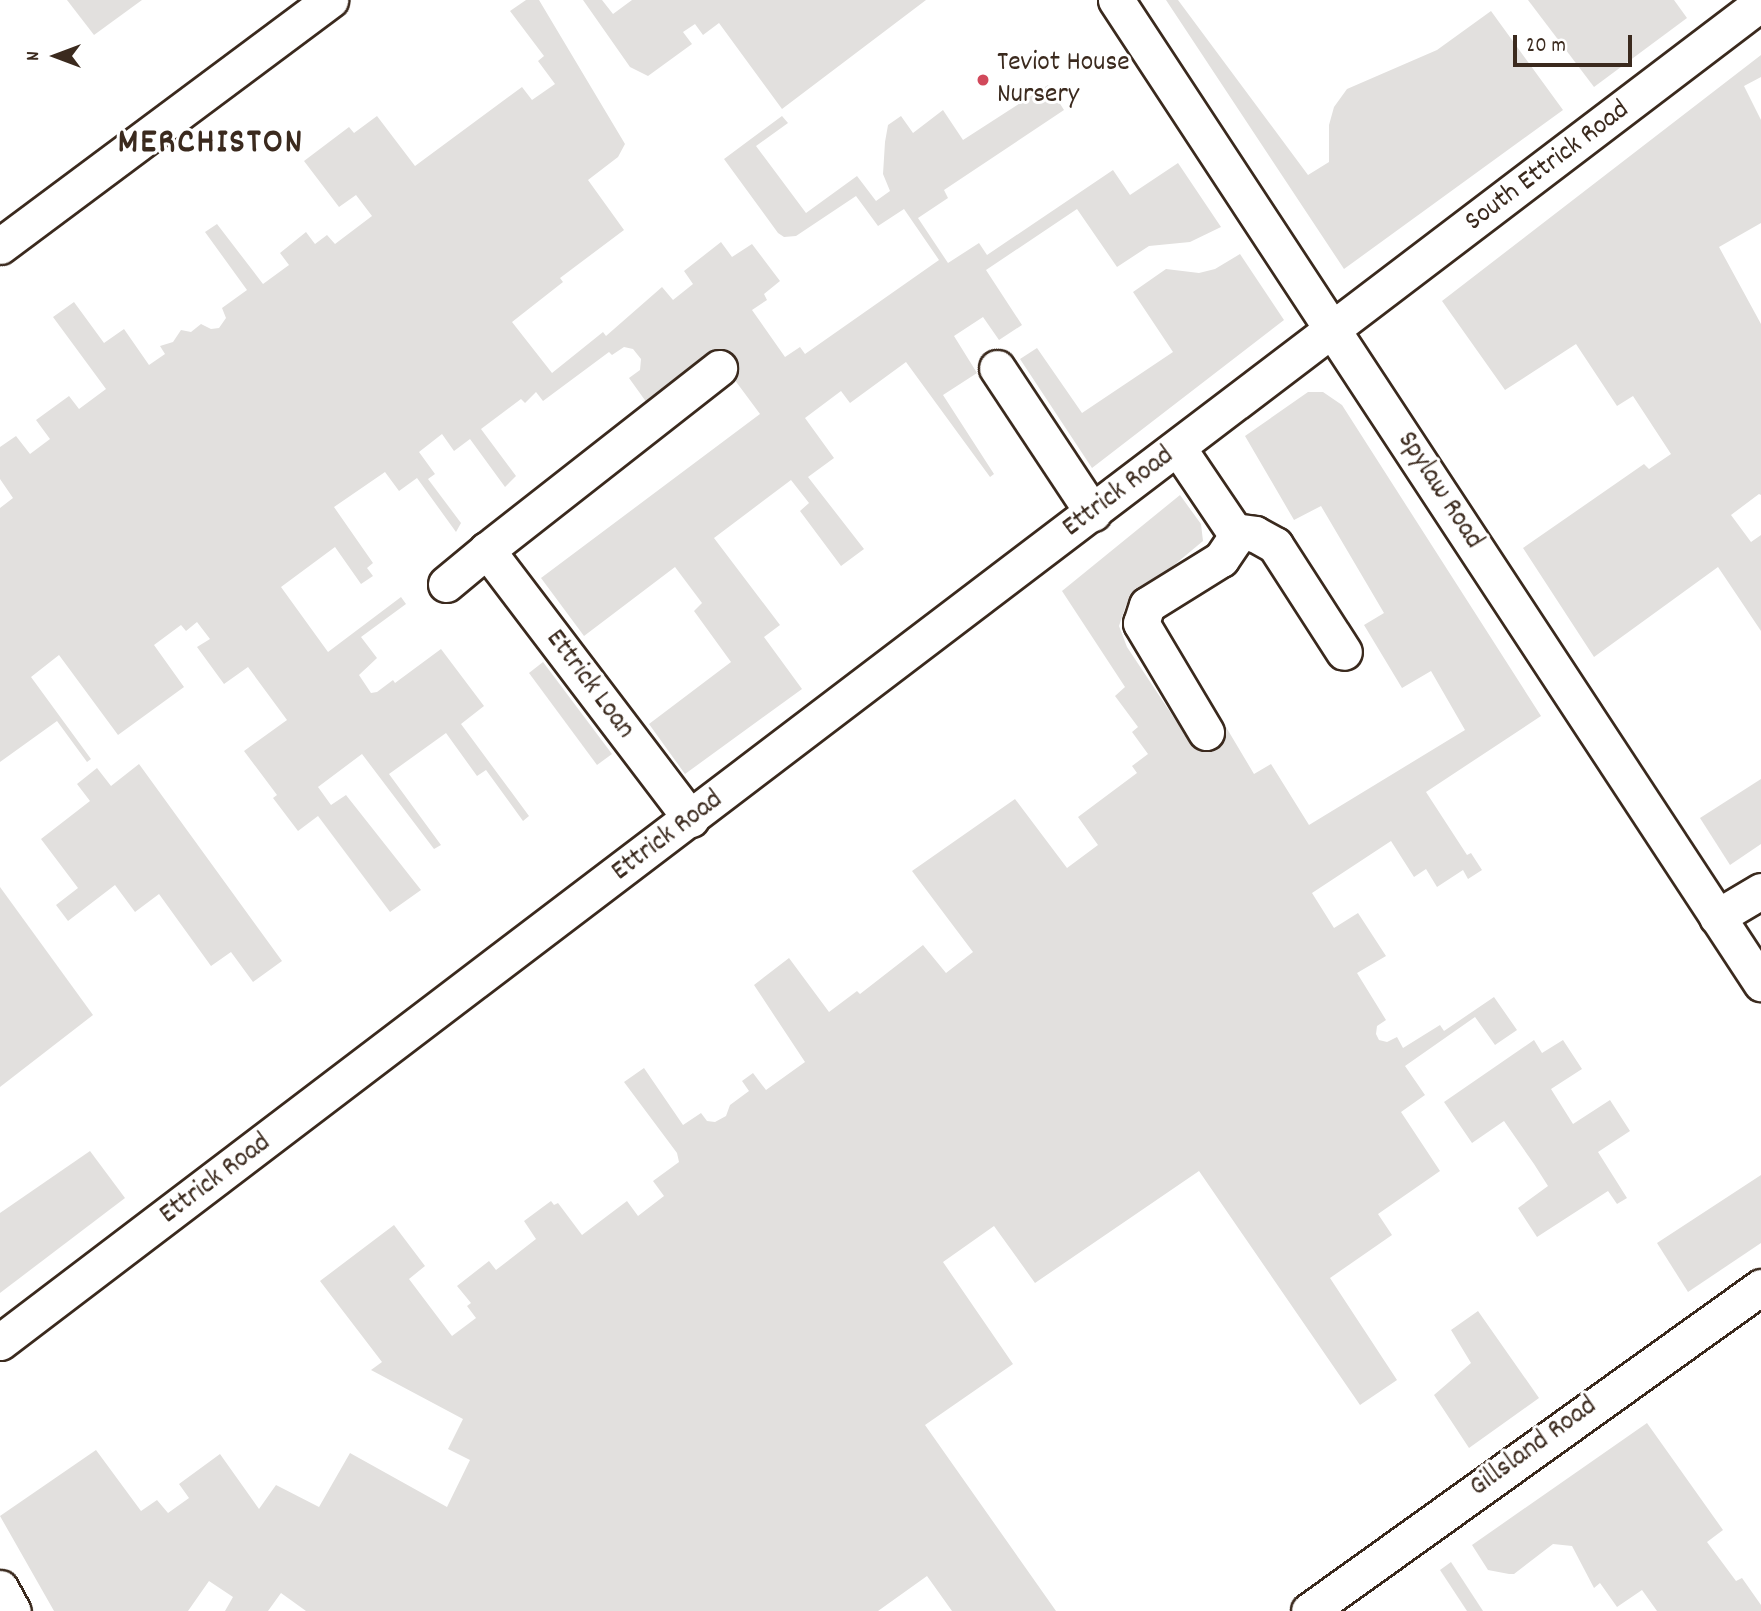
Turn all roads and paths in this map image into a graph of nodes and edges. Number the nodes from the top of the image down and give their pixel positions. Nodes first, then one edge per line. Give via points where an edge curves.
1 (330, 0) edge
2 (1116, 0) edge
3 (1761, 3) edge
4 (0, 246) edge
5 (1334, 330) junction
6 (719, 368) dead end
7 (997, 368) dead end
8 (1178, 448) junction
9 (1093, 513) junction
10 (1234, 531) junction
11 (487, 550) junction
12 (446, 584) dead end
13 (1344, 652) dead end
14 (1206, 732) dead end
15 (691, 819) junction
16 (1761, 891) edge
17 (1717, 917) junction
18 (1761, 983) edge
19 (1761, 1287) edge
20 (0, 1342) edge
21 (0, 1588) edge
22 (13, 1611) edge
23 (1309, 1611) edge

1 - 4 street
2 - 5 street, Spylaw Road
3 - 5 street, South Ettrick Road
5 - 8 street, Ettrick Road
5 - 17 street, Spylaw Road
6 - 11 street
7 - 9 street
8 - 9 street, Ettrick Road
8 - 10 street
9 - 15 street, Ettrick Road
10 - 13 street via 1255,534 1275,545
10 - 14 street via 1226,554 1147,604 1141,618 1142,629
11 - 12 street
11 - 15 street, Ettrick Loan
15 - 20 street, Ettrick Road
16 - 17 street
17 - 18 street, Spylaw Road
19 - 23 street, Gillsland Road
21 - 22 street

